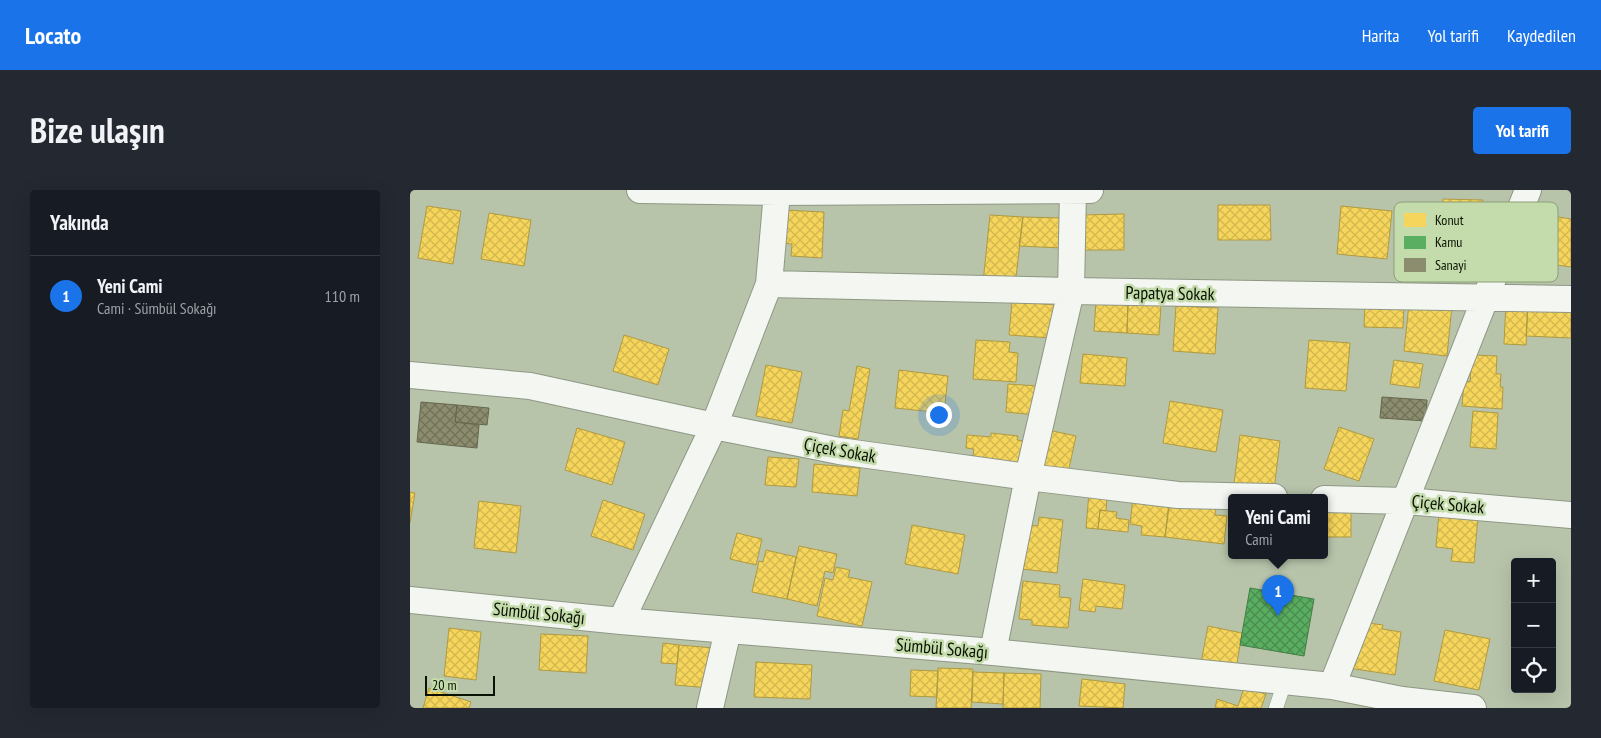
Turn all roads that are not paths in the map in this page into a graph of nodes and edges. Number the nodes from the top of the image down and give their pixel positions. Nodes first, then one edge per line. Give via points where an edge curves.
1 (640, 190) edge
2 (1528, 190) edge
3 (1082, 191) edge
4 (777, 192) junction
5 (1523, 202) edge
6 (1493, 282) edge
7 (769, 284) junction
8 (1070, 291) junction
9 (1487, 298) junction
10 (1571, 299) edge
11 (410, 375) edge
12 (714, 426) junction
13 (1028, 477) junction
14 (1228, 496) edge
15 (1328, 498) edge
16 (1406, 500) junction
17 (1571, 515) edge
18 (410, 600) edge
19 (621, 621) junction
20 (728, 630) junction
21 (992, 652) junction
22 (1285, 682) junction
23 (1332, 686) junction
24 (1402, 704) edge
25 (710, 708) edge
26 (1276, 708) edge
27 (1473, 708) edge

1 - 4 street
2 - 5 street
3 - 4 street
3 - 8 street
4 - 7 street
6 - 9 street
7 - 8 street, Papatya Sokak
7 - 12 street
8 - 9 street, Papatya Sokak
8 - 13 street
9 - 10 street, Papatya Sokak
9 - 16 street
11 - 12 street, Çiçek Sokak via 530,386
12 - 13 street, Çiçek Sokak via 839,451
12 - 19 street
13 - 14 street, Çiçek Sokak via 1178,495
13 - 21 street
15 - 16 street, Çiçek Sokak
16 - 17 street, Çiçek Sokak
16 - 23 street
18 - 19 street, Sümbül Sokağı
19 - 20 street, Sümbül Sokağı
20 - 21 street, Sümbül Sokağı
20 - 25 street
21 - 22 street, Sümbül Sokağı
22 - 23 street, Sümbül Sokağı
22 - 26 lane
23 - 24 street, Sümbül Sokağı
24 - 27 street, Sümbül Sokağı

